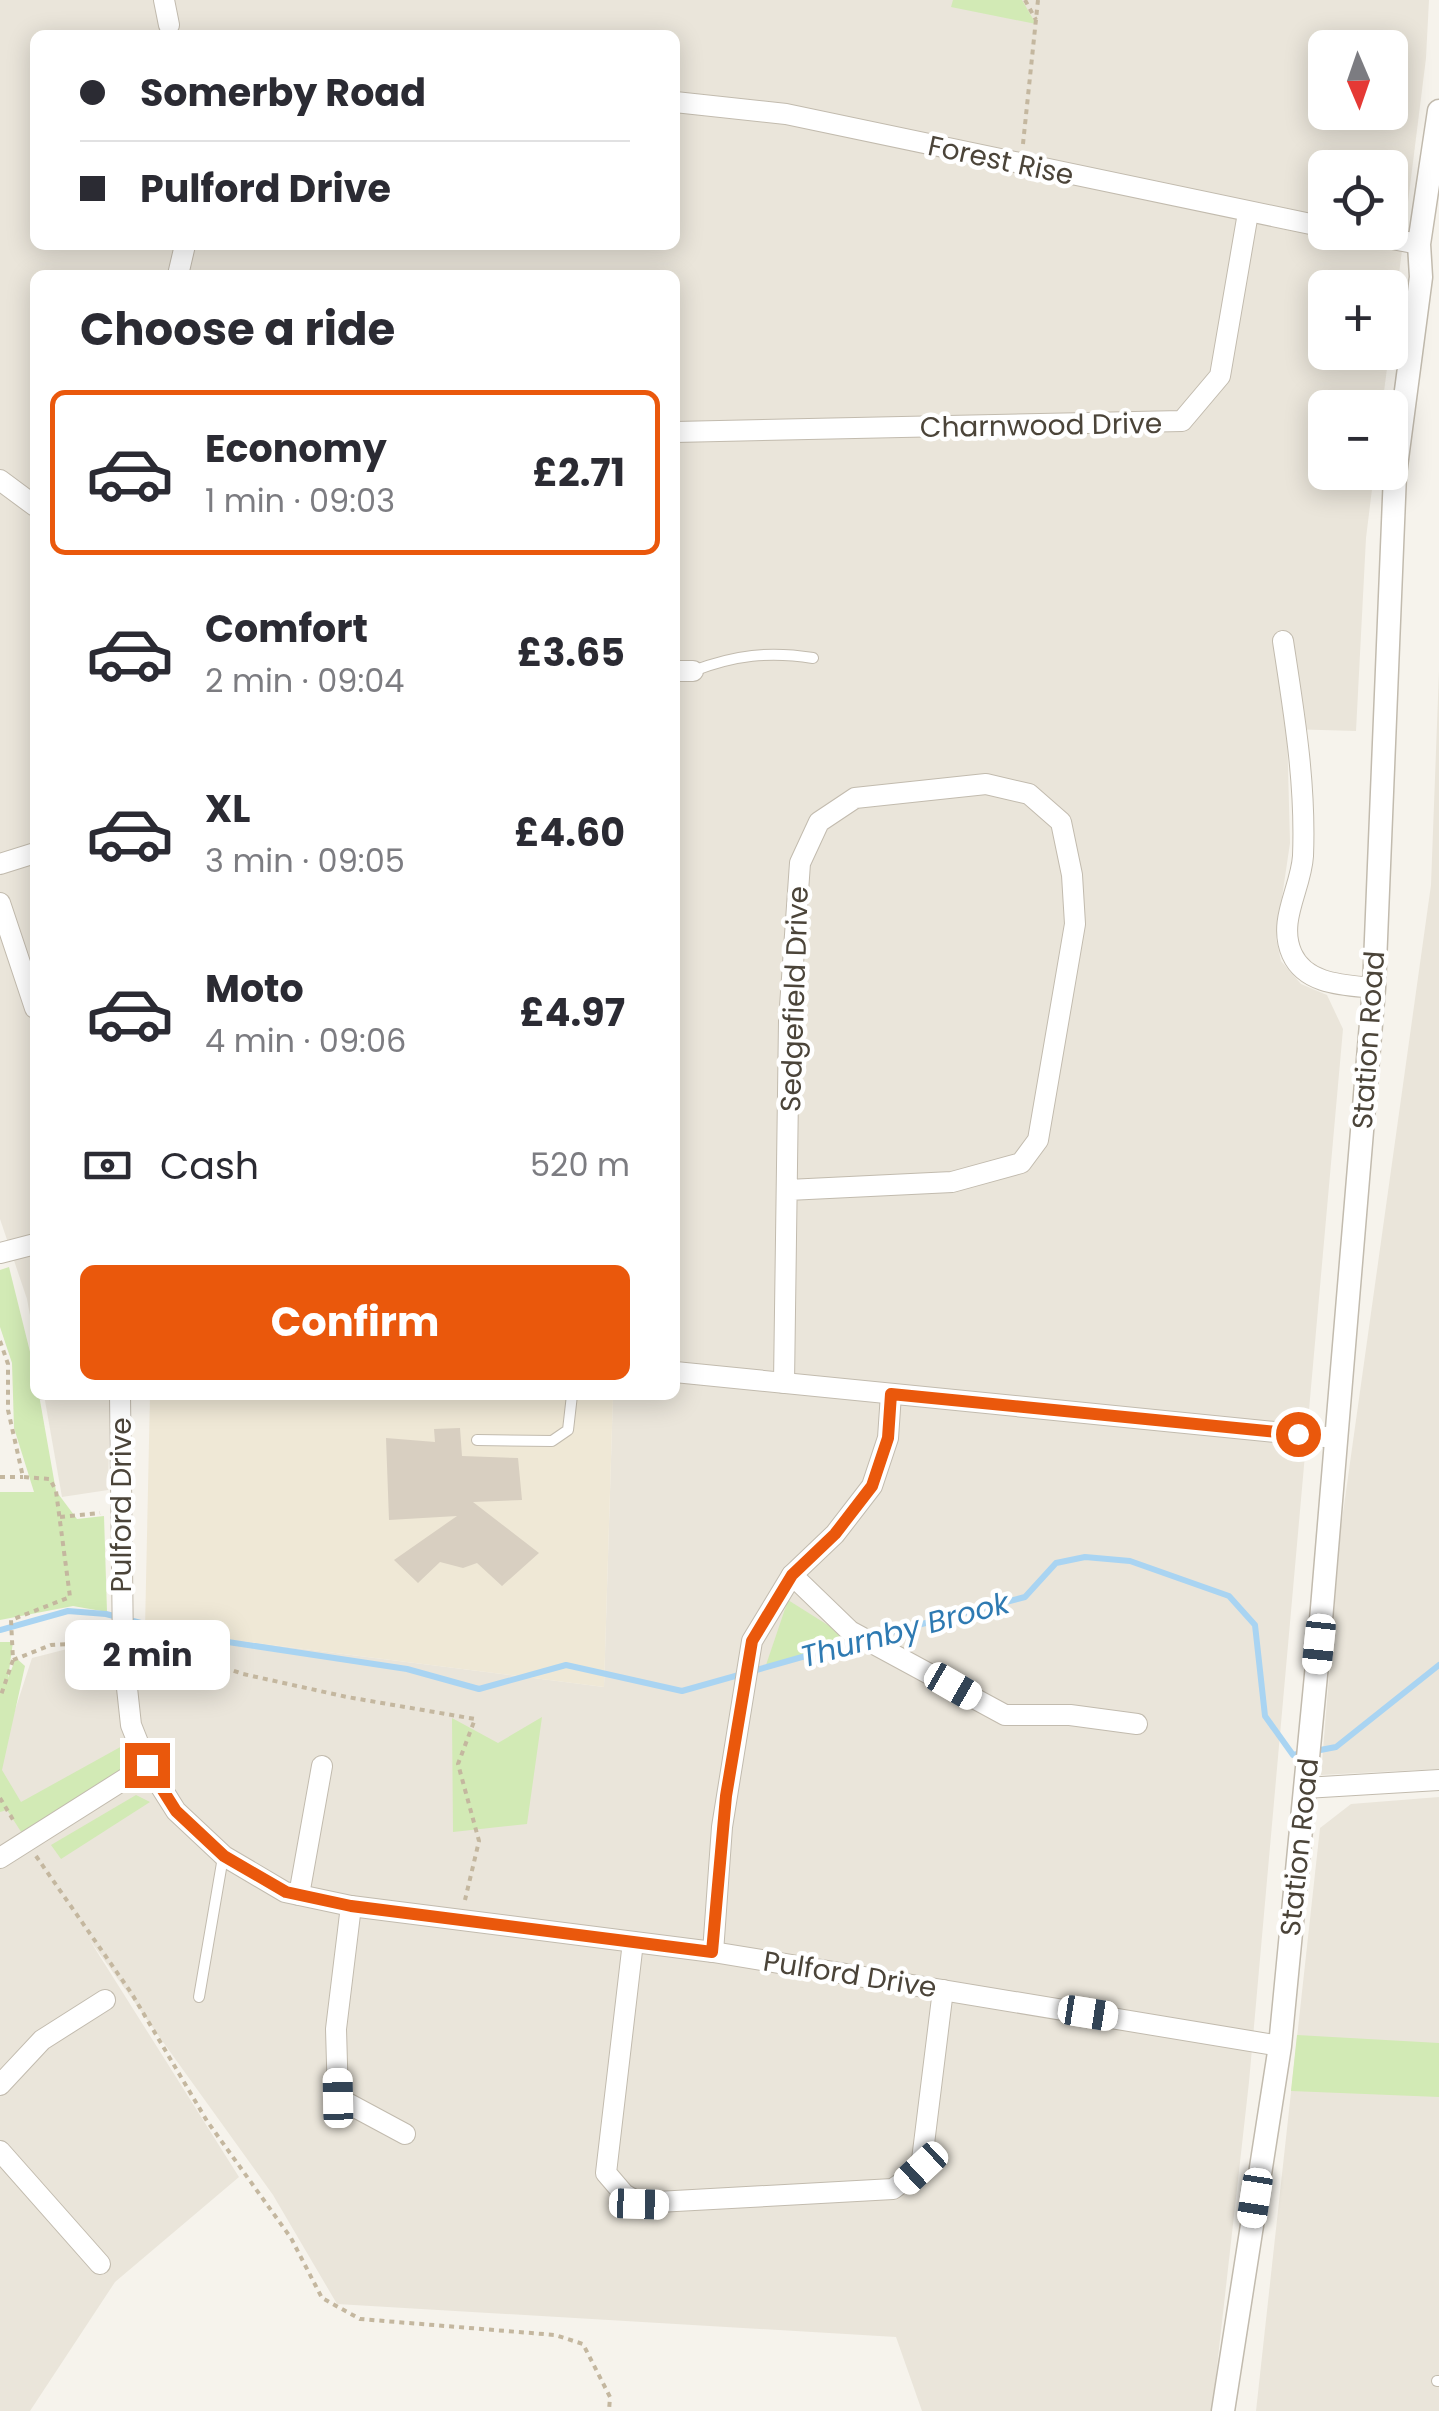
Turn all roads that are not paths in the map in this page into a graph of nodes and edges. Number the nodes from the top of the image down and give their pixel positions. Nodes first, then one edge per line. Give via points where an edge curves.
1 (164, 0) edge
2 (170, 25) dead end
3 (680, 103) edge
4 (1439, 111) edge
5 (1433, 183) edge
6 (1248, 214) junction
7 (1308, 224) edge
8 (1408, 242) edge
9 (1419, 244) junction
10 (680, 432) edge
11 (0, 480) edge
12 (30, 502) edge
13 (1283, 640) dead end
14 (813, 658) dead end
15 (684, 671) edge
16 (30, 855) edge
17 (0, 864) edge
18 (0, 903) edge
19 (1374, 988) junction
20 (30, 993) edge
21 (788, 1190) junction
22 (30, 1245) edge
23 (0, 1254) edge
24 (680, 1373) edge
25 (784, 1383) junction
26 (891, 1394) junction
27 (120, 1400) edge
28 (571, 1400) edge
29 (1335, 1438) junction
30 (477, 1440) dead end
31 (792, 1575) junction
32 (1136, 1724) dead end
33 (147, 1765) junction
34 (322, 1766) dead end
35 (1439, 1780) edge
36 (1305, 1788) junction
37 (224, 1856) junction
38 (0, 1858) edge
39 (300, 1896) junction
40 (351, 1906) junction
41 (633, 1942) junction
42 (712, 1952) junction
43 (943, 1990) junction
44 (199, 1997) dead end
45 (105, 2000) dead end
46 (1280, 2046) junction
47 (0, 2085) edge
48 (405, 2134) dead end
49 (0, 2151) edge
50 (100, 2264) dead end
51 (1223, 2411) edge

1 - 2 street
3 - 6 street, Forest Rise via 786,114
4 - 5 street, Station Road
5 - 9 street, Station Road
6 - 7 street, Forest Rise
6 - 10 street, Charnwood Drive via 1220,376 1182,421
8 - 9 street
9 - 19 street, Station Road via 1395,474
11 - 12 street
13 - 19 street via 1303,801 1302,862 1287,918 1291,953 1315,978
14 - 15 lane via 735,655
16 - 17 street
18 - 20 street
19 - 29 street, Station Road
21 - 21 street, Sedgefield Drive via 789,1021 800,863 819,822 855,798 888,792 986,784 1029,794 1061,822 1075,924 1038,1140 1020,1163 952,1182
21 - 25 street, Sedgefield Drive
22 - 23 street
24 - 25 street
25 - 26 street
26 - 29 street
26 - 31 street via 888,1438 872,1486
27 - 33 street, Pulford Drive via 123,1651 131,1725
28 - 30 lane via 568,1430 552,1441
29 - 36 street, Station Road
31 - 32 street via 850,1630 1005,1716
31 - 42 street via 752,1641 729,1772
33 - 37 street, Pulford Drive via 176,1811
33 - 38 street
34 - 39 street
35 - 36 street
36 - 46 street, Station Road
37 - 39 street, Pulford Drive
37 - 44 lane
39 - 40 street, Pulford Drive
40 - 41 street, Pulford Drive
40 - 48 street via 336,2029 338,2098
41 - 42 street, Pulford Drive
41 - 43 street via 606,2172 639,2204 892,2189 905,2182 921,2168
42 - 43 street, Pulford Drive
43 - 46 street, Pulford Drive
45 - 47 street via 42,2040
46 - 51 street, Station Road
49 - 50 street

